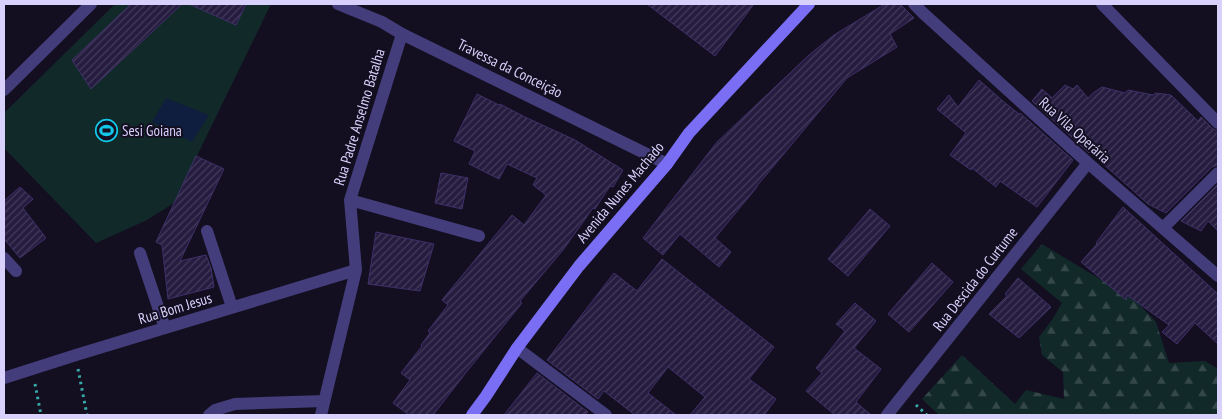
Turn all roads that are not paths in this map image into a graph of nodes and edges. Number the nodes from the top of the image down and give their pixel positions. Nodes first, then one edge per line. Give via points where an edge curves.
1 (91, 4) edge
2 (338, 4) edge
3 (809, 4) edge
4 (914, 4) edge
5 (1102, 4) edge
6 (366, 9) edge
7 (402, 34) junction
8 (4, 90) edge
9 (1218, 124) edge
10 (1088, 163) junction
11 (667, 164) junction
12 (1218, 173) edge
13 (350, 200) junction
14 (1163, 228) junction
15 (207, 231) dead end
16 (479, 236) dead end
17 (140, 253) dead end
18 (4, 258) edge
19 (356, 270) junction
20 (16, 271) dead end
21 (1218, 276) edge
22 (232, 308) junction
23 (165, 328) junction
24 (517, 348) junction
25 (4, 378) edge
26 (324, 400) junction
27 (209, 415) edge
28 (321, 415) edge
29 (472, 415) edge
30 (606, 415) edge
31 (888, 415) edge

1 - 8 street
2 - 6 street, Travessa da Conceição
3 - 11 street, Avenida Nunes Machado via 689,133
4 - 10 street, Rua Vila Operária
5 - 9 street
6 - 7 street, Travessa da Conceição
7 - 11 street, Travessa da Conceição
7 - 13 street, Rua Padre Anselmo Batalha
10 - 14 street, Rua Vila Operária
10 - 31 street, Rua Descida do Curtume
11 - 24 street, Avenida Nunes Machado via 579,266
12 - 14 street
13 - 16 street
13 - 19 street, Rua Padre Anselmo Batalha
14 - 21 street, Rua Vila Operária
15 - 22 street
17 - 23 street
18 - 20 street
19 - 22 street, Rua Bom Jesus
19 - 26 street, Rua Padre Anselmo Batalha
22 - 23 street, Rua Bom Jesus
23 - 25 street, Rua Bom Jesus
24 - 29 street, Avenida Nunes Machado
24 - 30 street
26 - 27 street via 235,404
26 - 28 street, Rua Padre Anselmo Batalha

